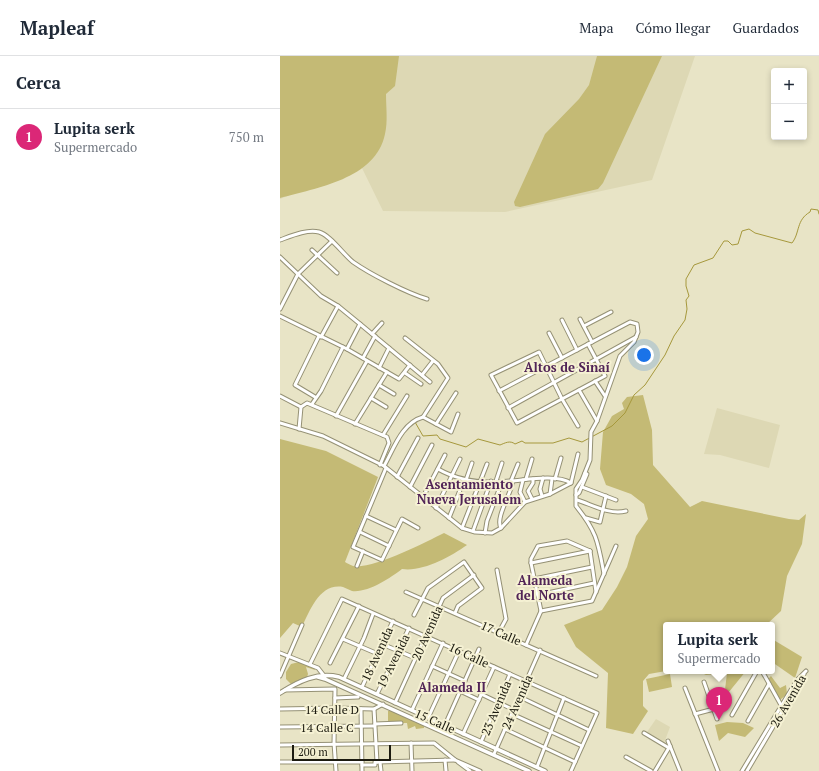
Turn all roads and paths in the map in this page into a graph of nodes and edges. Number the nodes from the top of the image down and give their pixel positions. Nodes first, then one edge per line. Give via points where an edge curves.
1 (280, 240) edge
2 (332, 242) junction
3 (312, 250) dead end
4 (318, 255) junction
5 (280, 257) edge
6 (336, 273) dead end
7 (298, 274) junction
8 (427, 299) dead end
9 (338, 306) junction
10 (280, 309) edge
11 (611, 312) dead end
12 (280, 316) edge
13 (580, 319) dead end
14 (562, 320) dead end
15 (382, 323) dead end
16 (360, 324) junction
17 (584, 326) junction
18 (549, 333) dead end
19 (373, 335) junction
20 (320, 337) junction
21 (636, 337) junction
22 (405, 338) dead end
23 (592, 342) junction
24 (588, 344) junction
25 (345, 348) junction
26 (390, 348) junction
27 (577, 350) junction
28 (363, 358) junction
29 (562, 358) junction
30 (597, 360) junction
31 (368, 361) junction
32 (433, 361) junction
33 (410, 365) junction
34 (546, 366) junction
35 (380, 368) junction
36 (387, 372) junction
37 (405, 373) junction
38 (422, 375) junction
39 (595, 381) junction
40 (430, 382) dead end
41 (554, 383) junction
42 (421, 384) dead end
43 (379, 385) junction
44 (579, 390) junction
45 (499, 391) junction
46 (456, 393) dead end
47 (394, 394) dead end
48 (280, 396) edge
49 (407, 396) dead end
50 (605, 396) junction
51 (315, 397) junction
52 (371, 398) junction
53 (562, 399) junction
54 (312, 404) junction
55 (301, 407) junction
56 (386, 407) dead end
57 (508, 408) junction
58 (458, 414) dead end
59 (336, 416) junction
60 (423, 417) junction
61 (597, 421) junction
62 (280, 423) edge
63 (355, 424) junction
64 (436, 424) junction
65 (578, 426) dead end
66 (299, 429) junction
67 (383, 435) junction
68 (418, 438) dead end
69 (432, 445) dead end
70 (578, 454) dead end
71 (445, 455) dead end
72 (562, 458) dead end
73 (460, 459) dead end
74 (532, 459) dead end
75 (472, 463) dead end
76 (502, 463) dead end
77 (487, 464) dead end
78 (518, 464) dead end
79 (380, 465) junction
80 (385, 467) junction
81 (438, 469) junction
82 (584, 473) junction
83 (452, 476) junction
84 (397, 477) junction
85 (543, 478) junction
86 (524, 479) junction
87 (533, 479) junction
88 (554, 479) junction
89 (465, 480) junction
90 (480, 481) junction
91 (491, 481) junction
92 (496, 481) junction
93 (512, 481) junction
94 (502, 482) junction
95 (571, 483) junction
96 (410, 487) junction
97 (582, 487) junction
98 (550, 494) junction
99 (576, 494) junction
100 (542, 496) junction
101 (606, 496) junction
102 (423, 497) junction
103 (532, 499) junction
104 (577, 500) junction
105 (616, 500) dead end
106 (525, 502) junction
107 (436, 508) junction
108 (603, 509) junction
109 (626, 511) dead end
110 (366, 516) junction
111 (449, 518) junction
112 (586, 518) junction
113 (418, 528) dead end
114 (462, 528) junction
115 (501, 528) junction
116 (396, 530) junction
117 (473, 531) junction
118 (360, 532) junction
119 (485, 533) junction
120 (389, 546) junction
121 (616, 546) dead end
122 (363, 551) junction
123 (590, 551) junction
124 (531, 563) junction
125 (357, 566) dead end
126 (592, 567) junction
127 (497, 570) dead end
128 (604, 574) junction
129 (474, 575) junction
130 (534, 579) junction
131 (594, 583) junction
132 (406, 592) dead end
133 (596, 592) junction
134 (538, 595) junction
135 (421, 598) junction
136 (438, 605) junction
137 (359, 606) junction
138 (541, 611) junction
139 (455, 613) junction
140 (373, 614) junction
141 (414, 615) dead end
142 (393, 621) junction
143 (302, 625) dead end
144 (409, 628) junction
145 (499, 632) junction
146 (426, 635) junction
147 (343, 639) junction
148 (443, 643) junction
149 (382, 644) junction
150 (526, 644) junction
151 (360, 646) junction
152 (479, 649) dead end
153 (540, 650) junction
154 (398, 651) junction
155 (459, 651) junction
156 (280, 653) edge
157 (378, 654) junction
158 (289, 657) junction
159 (415, 658) junction
160 (475, 658) junction
161 (330, 663) dead end
162 (310, 664) junction
163 (432, 666) junction
164 (494, 667) junction
165 (448, 674) junction
166 (510, 674) junction
167 (755, 674) edge
168 (764, 674) edge
169 (280, 676) edge
170 (596, 676) dead end
171 (324, 677) junction
172 (344, 679) junction
173 (527, 680) junction
174 (464, 681) junction
175 (704, 682) dead end
176 (770, 684) junction
177 (362, 688) junction
178 (685, 688) dead end
179 (284, 690) junction
180 (460, 691) junction
181 (280, 693) edge
182 (376, 694) junction
183 (481, 694) junction
184 (358, 697) dead end
185 (520, 697) junction
186 (335, 698) junction
187 (564, 698) junction
188 (479, 700) junction
189 (497, 702) junction
190 (395, 703) junction
191 (383, 704) junction
192 (781, 705) junction
193 (335, 708) junction
194 (280, 709) edge
195 (361, 709) junction
196 (374, 709) junction
197 (714, 709) junction
198 (412, 710) junction
199 (514, 710) junction
200 (512, 714) junction
201 (695, 714) junction
202 (557, 715) junction
203 (732, 716) dead end
204 (428, 718) junction
205 (717, 719) dead end
206 (748, 721) dead end
207 (401, 723) dead end
208 (375, 725) junction
209 (445, 725) junction
210 (362, 726) junction
211 (280, 727) edge
212 (334, 727) junction
213 (505, 729) junction
214 (589, 730) junction
215 (552, 732) junction
216 (644, 733) dead end
217 (463, 734) junction
218 (668, 741) dead end
219 (481, 742) junction
220 (334, 743) junction
221 (411, 743) junction
222 (362, 744) junction
223 (375, 744) junction
224 (280, 745) edge
225 (582, 746) junction
226 (669, 747) junction
227 (545, 748) junction
228 (497, 749) junction
229 (494, 754) junction
230 (626, 757) dead end
231 (445, 760) junction
232 (455, 760) junction
233 (336, 761) junction
234 (412, 761) junction
235 (280, 762) edge
236 (378, 762) junction
237 (575, 762) junction
238 (362, 763) junction
239 (537, 767) junction
240 (679, 769) edge
241 (336, 771) edge
242 (362, 771) edge
243 (381, 771) edge
244 (412, 771) edge
245 (446, 771) edge
246 (470, 771) edge
247 (480, 771) edge
248 (529, 771) edge
249 (545, 771) edge
250 (571, 771) edge
251 (651, 771) edge
252 (655, 771) edge
253 (676, 771) edge
254 (718, 771) edge
255 (742, 771) edge
256 (747, 771) edge

1 - 2 street via 301,233 318,232
2 - 4 street
2 - 8 street via 354,263 403,290
3 - 4 street
4 - 6 street
4 - 7 street
5 - 7 street
7 - 9 street via 321,296
7 - 10 street
9 - 16 street
9 - 20 street
11 - 17 street
12 - 20 street
13 - 17 street
14 - 27 street
15 - 19 street
16 - 19 street
16 - 25 street
17 - 23 street
18 - 29 street
19 - 26 street
19 - 28 street
20 - 25 street
20 - 51 street via 295,385
21 - 23 street via 637,324 630,322
21 - 30 street
21 - 50 street via 620,356
22 - 32 street
23 - 24 street
24 - 27 street
24 - 30 street
25 - 28 street
25 - 51 street
26 - 33 street
26 - 35 street
27 - 29 street
28 - 31 street
29 - 34 street
30 - 39 street via 605,376
30 - 41 street
31 - 35 street
31 - 59 street
32 - 38 street
32 - 60 street via 448,378
33 - 37 street
33 - 38 street
34 - 41 street
34 - 45 street
34 - 45 street via 539,352 491,375
35 - 36 street
36 - 37 street via 399,380
36 - 43 street
37 - 42 street
38 - 40 street
39 - 44 street
39 - 50 street
41 - 53 street
41 - 57 street
43 - 47 street
43 - 52 street
44 - 53 street
44 - 61 street
45 - 57 street
46 - 64 street
48 - 55 street
49 - 67 street
50 - 61 street
51 - 54 street
52 - 56 street
52 - 63 street
53 - 57 street via 517,423
53 - 65 street
54 - 55 street via 305,403
54 - 59 street
55 - 66 street
58 - 64 street via 451,432
59 - 63 street
60 - 64 street
60 - 80 street via 412,420 404,430
61 - 82 street via 590,434 590,460
62 - 66 street
63 - 67 street
66 - 79 street via 327,438
67 - 79 street via 389,441
68 - 84 street
69 - 96 street
70 - 95 street
71 - 81 street
72 - 88 street
73 - 83 street
74 - 86 street
75 - 89 street
76 - 92 street
77 - 90 street
78 - 93 street
79 - 80 street
80 - 84 street
80 - 110 street
81 - 83 street
81 - 102 street
82 - 97 street via 587,474
82 - 99 street
83 - 89 street
83 - 107 street
84 - 96 street
85 - 87 street
85 - 88 street
85 - 100 street via 540,489
86 - 87 street
86 - 93 street
86 - 106 street via 520,492
87 - 103 street via 528,491
88 - 95 street
88 - 98 street
89 - 90 street
89 - 111 street
90 - 91 street
90 - 114 street
91 - 92 street
91 - 117 street
92 - 94 street
93 - 94 street
93 - 115 street via 510,494 499,520
94 - 119 street
95 - 98 street
96 - 102 street
97 - 99 street
97 - 101 street
98 - 100 street
99 - 104 street
100 - 103 street
101 - 105 street
101 - 108 street
102 - 107 street
103 - 106 street
104 - 108 street
104 - 112 street via 576,506
106 - 115 street
107 - 111 street
108 - 109 street via 617,513
108 - 112 street via 600,522
110 - 116 street
110 - 118 street
111 - 114 street
112 - 128 street via 598,540
113 - 116 street via 402,519
114 - 117 street
115 - 119 street via 492,533
116 - 120 street
117 - 119 street
118 - 120 street
118 - 122 street via 353,547
120 - 122 street via 382,560
121 - 128 street
122 - 125 street
123 - 124 street
123 - 124 street via 567,541 538,546
123 - 126 street
124 - 130 street
126 - 130 street
126 - 131 street
127 - 145 street via 506,619
128 - 133 street
129 - 135 street via 464,562 428,588
129 - 136 street, 20 Avenida via 443,598
129 - 139 street via 482,588 458,606
130 - 134 street
131 - 133 street
131 - 134 street
132 - 135 street, 17 Calle
133 - 138 street via 592,601
134 - 138 street
135 - 136 street, 17 Calle
135 - 141 street
136 - 139 street, 17 Calle
136 - 146 street, 20 Avenida
137 - 140 street, 16 Calle
137 - 147 street
137 - 162 street, 16 Calle via 342,599
138 - 150 street
139 - 145 street, 17 Calle
140 - 142 street, 16 Calle
140 - 151 street
142 - 144 street, 16 Calle
142 - 149 street, 18 Avenida
143 - 158 street
144 - 146 street, 16 Calle
144 - 154 street, 19 Avenida
145 - 150 street, 17 Calle
146 - 148 street, 16 Calle
146 - 159 street, 20 Avenida
147 - 151 street
147 - 161 street
148 - 155 street, 16 Calle
148 - 163 street
149 - 154 street
149 - 157 street, 18 Avenida
150 - 153 street, 17 Calle
151 - 157 street
151 - 172 street
152 - 160 street
153 - 170 street, 17 Calle
153 - 173 street, 24 Avenida
154 - 159 street
154 - 182 street, 19 Avenida
155 - 160 street, 16 Calle
155 - 165 street
156 - 158 street, 15 Calle
157 - 177 street, 18 Avenida
158 - 162 street, 15 Calle
158 - 169 street
159 - 190 street, 20 Avenida
160 - 164 street, 16 Calle
160 - 174 street
162 - 171 street, 15 Calle via 318,668
163 - 165 street
163 - 198 street
164 - 166 street, 16 Calle
164 - 183 street
165 - 174 street
165 - 204 street
166 - 173 street, 16 Calle
166 - 189 street, 23 Avenida
167 - 203 street
168 - 176 street
171 - 172 street, 15 Calle
171 - 179 street via 303,680
171 - 191 street, 15 Calle
172 - 177 street, 15 Calle
173 - 185 street, 24 Avenida
173 - 187 street, 16 Calle
174 - 180 street
175 - 197 street
176 - 192 street
176 - 206 street
177 - 182 street, 15 Calle
178 - 201 street
179 - 181 street
179 - 186 street via 335,689
180 - 188 street
180 - 209 street
182 - 190 street, 15 Calle
183 - 188 street
183 - 189 street
184 - 186 street
185 - 199 street, 24 Avenida
185 - 202 street
186 - 193 street
187 - 202 street
187 - 214 street, 16 Calle via 597,713
188 - 217 street
189 - 199 street
189 - 219 street, 23 Avenida
190 - 198 street, 15 Calle
191 - 196 street, 14 Calle D
191 - 229 street, 15 Calle
192 - 255 street, 26 Avenida
192 - 256 street, 26 Avenida via 796,680 806,670
193 - 194 street, 14 Calle D
193 - 195 street, 14 Calle D
193 - 212 street
195 - 196 street, 14 Calle D
195 - 210 street
196 - 208 street
197 - 201 street
197 - 205 street
198 - 204 street, 15 Calle
199 - 200 street, 24 Avenida
200 - 213 street, 24 Avenida
200 - 215 street
201 - 254 street
202 - 214 street
202 - 215 street
204 - 209 street, 15 Calle
207 - 208 street, 14 Calle C
208 - 210 street, 14 Calle C
208 - 223 street
209 - 217 street, 15 Calle
210 - 212 street, 14 Calle C
210 - 222 street
211 - 212 street, 14 Calle C
212 - 220 street
213 - 227 street
213 - 228 street, 24 Avenida
214 - 225 street
215 - 225 street
215 - 227 street
216 - 226 street
217 - 219 street, 15 Calle
218 - 226 street
219 - 228 street, 15 Calle
220 - 222 street
220 - 224 street
220 - 233 street
221 - 223 street
221 - 232 street via 434,743
221 - 234 street
222 - 223 street
222 - 238 street
223 - 236 street
225 - 237 street
226 - 240 street
226 - 252 street
227 - 237 street
227 - 239 street
228 - 229 street, 24 Avenida
228 - 239 street, 15 Calle
229 - 248 street, 15 Calle
230 - 251 street
231 - 232 street
231 - 234 street
231 - 245 street
232 - 246 street
232 - 247 street
233 - 235 street
233 - 238 street
233 - 241 street
234 - 236 street
234 - 244 street
236 - 238 street via 375,762 375,765
236 - 243 street
237 - 250 street
238 - 242 street
239 - 249 street, 15 Calle
240 - 253 street

